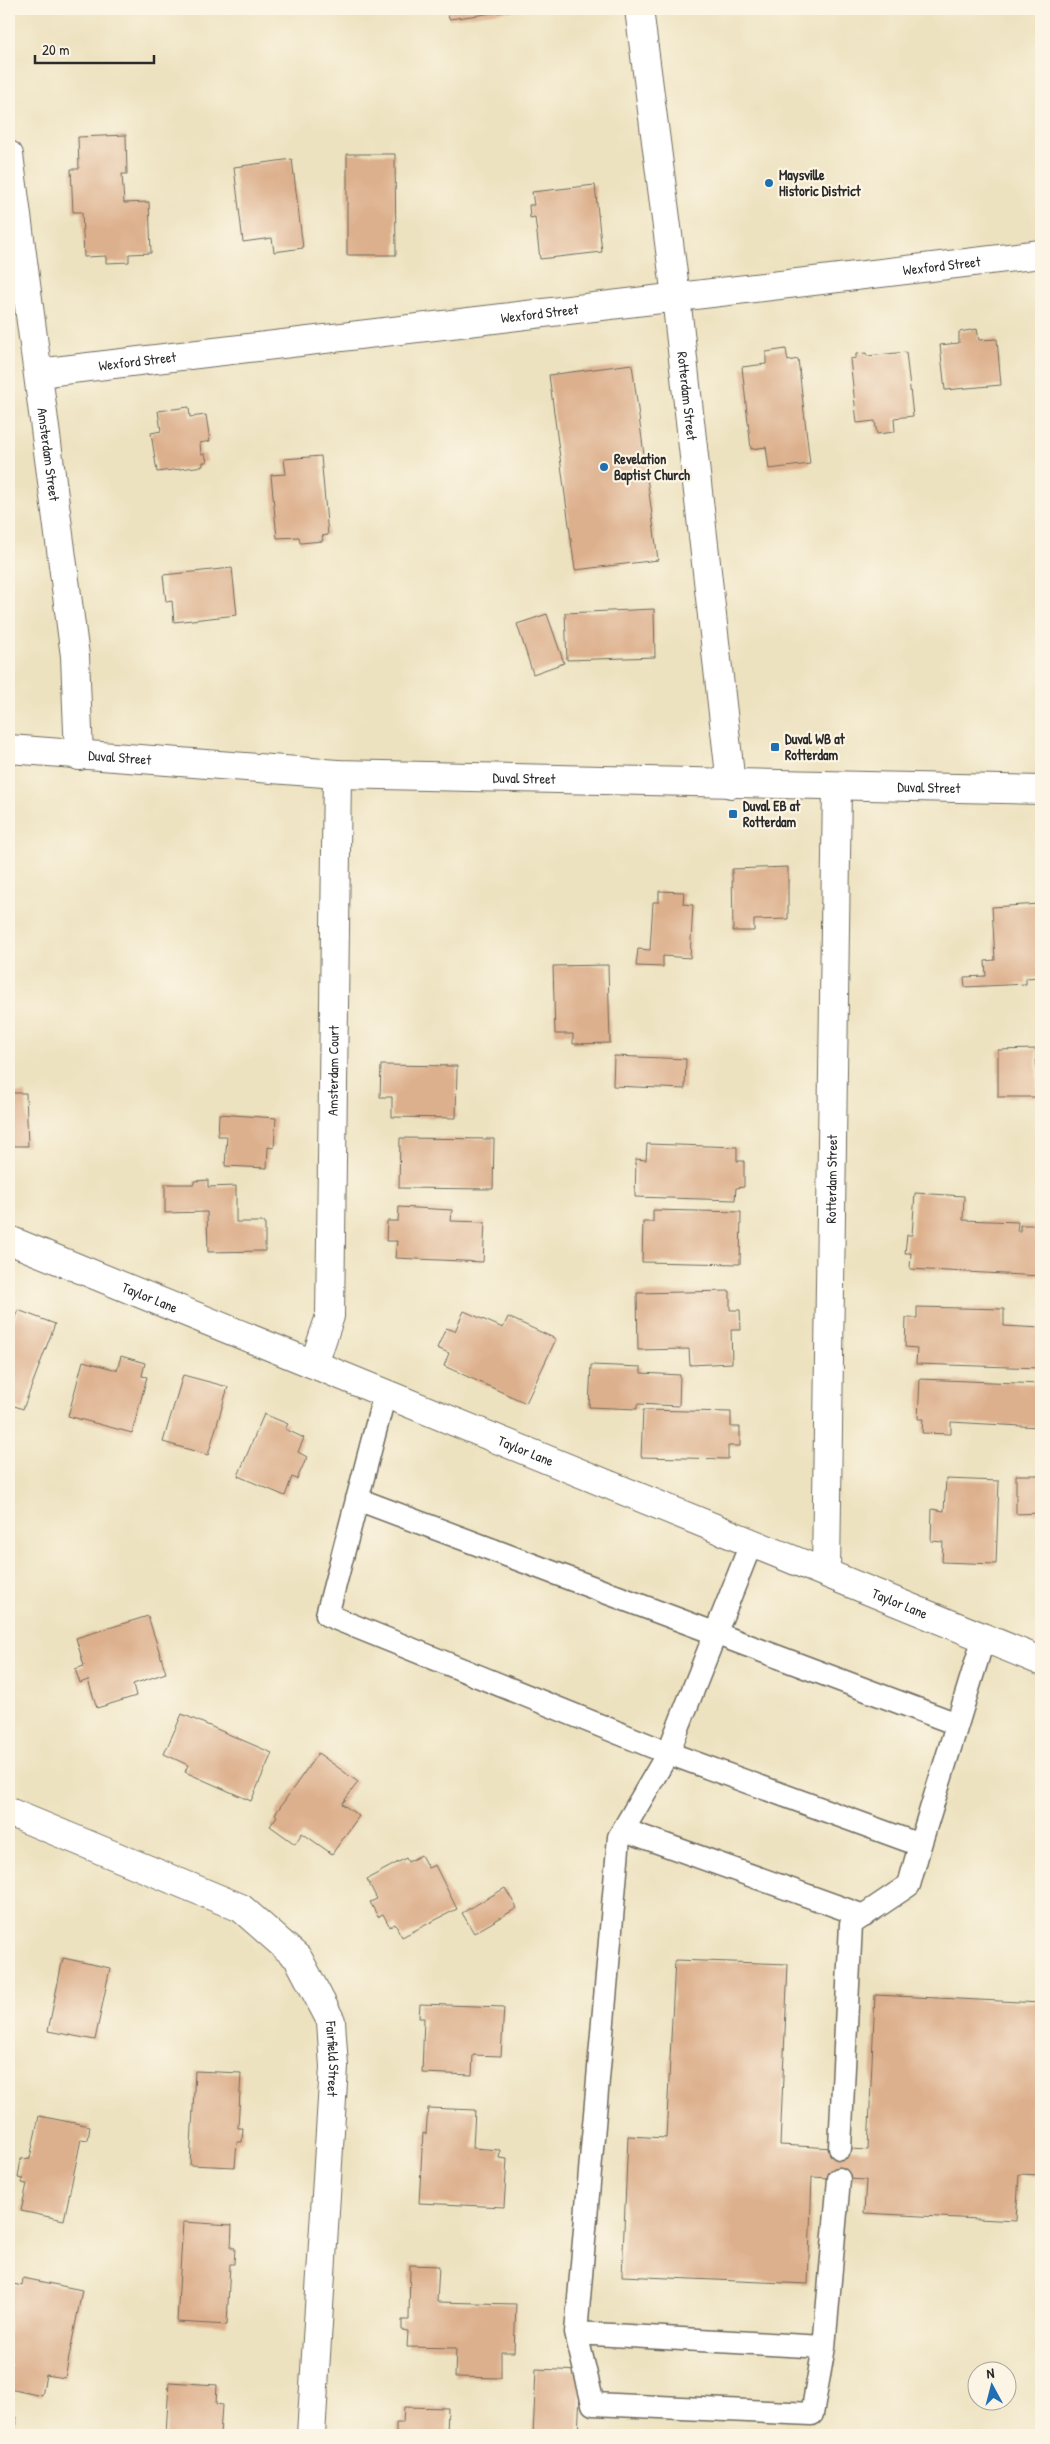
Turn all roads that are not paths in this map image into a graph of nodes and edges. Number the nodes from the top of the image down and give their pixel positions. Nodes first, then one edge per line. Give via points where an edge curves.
1 (639, 9) edge
2 (9, 155) edge
3 (1041, 254) edge
4 (676, 297) junction
5 (38, 373) junction
6 (9, 749) edge
7 (79, 756) junction
8 (337, 774) junction
9 (731, 784) junction
10 (837, 786) junction
11 (1041, 790) edge
12 (9, 1240) edge
13 (314, 1364) junction
14 (385, 1393) junction
15 (357, 1499) junction
16 (752, 1541) junction
17 (826, 1571) junction
18 (714, 1633) junction
19 (984, 1637) junction
20 (1041, 1661) edge
21 (958, 1724) junction
22 (668, 1753) junction
23 (9, 1812) edge
24 (624, 1830) junction
25 (920, 1845) junction
26 (864, 1916) junction
27 (840, 2148) dead end
28 (839, 2179) dead end
29 (576, 2334) junction
30 (824, 2347) junction
31 (312, 2435) edge

1 - 4 street, Rotterdam Street
2 - 5 street, Amsterdam Street
3 - 4 street, Wexford Street
4 - 5 street, Wexford Street
4 - 9 street, Rotterdam Street
5 - 7 street, Amsterdam Street via 75,656
6 - 7 street, Duval Street
7 - 8 street, Duval Street
8 - 9 street, Duval Street
8 - 13 street, Amsterdam Court via 330,1316
9 - 10 street, Duval Street
10 - 11 street, Duval Street
10 - 17 street, Rotterdam Street
12 - 13 street, Taylor Lane
13 - 14 street, Taylor Lane
14 - 15 lane
14 - 16 street, Taylor Lane
15 - 18 lane
15 - 22 lane via 327,1615
16 - 17 street, Taylor Lane
16 - 18 lane
17 - 19 street, Taylor Lane
18 - 21 lane
18 - 22 lane
19 - 20 street, Taylor Lane
19 - 21 lane
21 - 25 lane
22 - 24 lane
22 - 25 lane
23 - 31 street, Fairfield Street via 242,1908 298,1958 331,2021 334,2067
24 - 26 lane
24 - 29 lane via 619,1838
25 - 26 lane via 909,1885
26 - 27 lane via 851,1924
28 - 30 lane
29 - 30 lane
29 - 30 lane via 593,2404 812,2414

